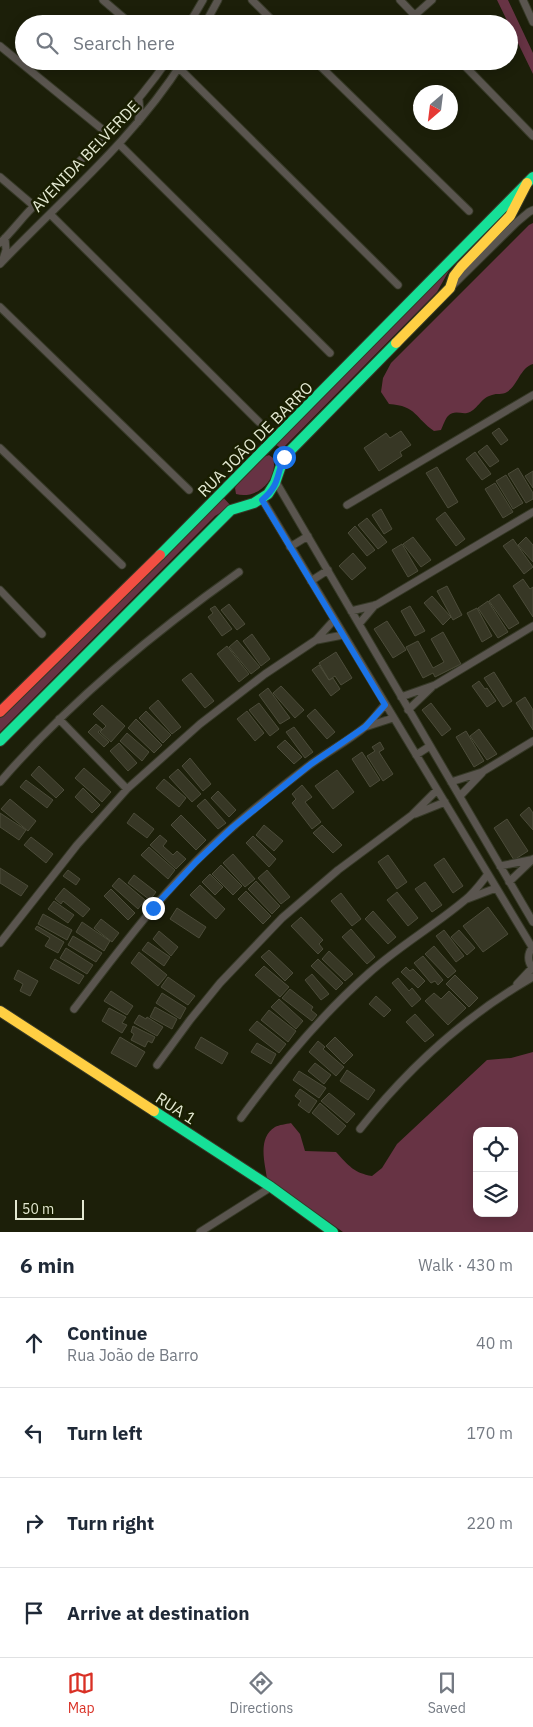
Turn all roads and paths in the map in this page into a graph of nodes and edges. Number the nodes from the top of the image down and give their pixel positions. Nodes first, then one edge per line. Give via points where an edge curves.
1 (103, 0) edge
2 (203, 0) edge
3 (218, 0) edge
4 (252, 0) edge
5 (400, 0) edge
6 (432, 0) edge
7 (523, 0) edge
8 (120, 15) edge
9 (194, 15) edge
10 (210, 15) edge
11 (267, 15) edge
12 (415, 15) joint
13 (533, 22) edge
14 (0, 46) edge
15 (15, 58) edge
16 (29, 70) edge
17 (161, 70) edge
18 (177, 70) edge
19 (187, 70) edge
20 (324, 70) edge
21 (469, 70) edge
22 (158, 75) junction
23 (139, 100) junction
24 (156, 101) junction
25 (137, 125) junction
26 (108, 134) junction
27 (533, 136) edge
28 (120, 144) junction
29 (0, 177) edge
30 (530, 180) edge
31 (34, 206) junction
32 (533, 210) edge
33 (469, 211) dead end
34 (50, 214) junction
35 (23, 218) junction
36 (23, 240) junction
37 (3, 241) edge
38 (0, 264) edge
39 (398, 285) dead end
40 (450, 288) junction
41 (0, 307) edge
42 (330, 353) dead end
43 (533, 395) edge
44 (259, 422) dead end
45 (0, 448) edge
46 (266, 449) junction
47 (281, 463) junction
48 (276, 482) junction
49 (226, 489) junction
50 (189, 490) dead end
51 (262, 500) junction
52 (347, 504) dead end
53 (242, 506) junction
54 (533, 512) edge
55 (308, 536) junction
56 (290, 547) junction
57 (122, 565) dead end
58 (328, 570) junction
59 (240, 572) dead end
60 (310, 581) junction
61 (0, 590) edge
62 (376, 605) junction
63 (351, 611) junction
64 (334, 620) junction
65 (359, 624) junction
66 (533, 626) edge
67 (42, 634) dead end
68 (343, 634) junction
69 (316, 640) junction
70 (434, 685) junction
71 (400, 696) junction
72 (385, 705) junction
73 (408, 710) junction
74 (0, 712) edge
75 (393, 718) junction
76 (59, 719) junction
77 (365, 727) junction
78 (0, 741) edge
79 (533, 742) edge
80 (430, 746) junction
81 (416, 755) junction
82 (482, 772) junction
83 (0, 782) edge
84 (451, 782) junction
85 (127, 789) junction
86 (437, 790) junction
87 (460, 796) junction
88 (445, 802) junction
89 (412, 815) junction
90 (532, 859) edge
91 (500, 866) junction
92 (488, 874) junction
93 (509, 882) junction
94 (496, 888) junction
95 (467, 899) junction
96 (533, 922) edge
97 (0, 943) edge
98 (532, 947) edge
99 (532, 969) edge
100 (533, 977) edge
101 (511, 990) junction
102 (74, 1009) dead end
103 (0, 1011) edge
104 (157, 1065) dead end
105 (241, 1118) dead end
106 (360, 1129) dead end
107 (271, 1187) junction
108 (200, 1232) edge
109 (333, 1232) edge

1 - 8 street
2 - 9 street
3 - 10 street
4 - 11 street
5 - 12 street
6 - 12 street
7 - 13 street
14 - 15 street
16 - 26 street
17 - 22 street, AVENIDA BELVERDE
18 - 24 street, AVENIDA BELVERDE
19 - 39 street
20 - 33 street
21 - 27 street
22 - 23 street, AVENIDA BELVERDE
22 - 24 street via 150,93
23 - 25 street
23 - 26 street, AVENIDA BELVERDE
24 - 25 street, AVENIDA BELVERDE
25 - 28 street, AVENIDA BELVERDE
26 - 31 street, AVENIDA BELVERDE
28 - 34 street, AVENIDA BELVERDE
28 - 42 street
29 - 31 street
30 - 40 street, RUA JOÃO DE BARRO via 510,216 461,267
30 - 46 street, RUA JOÃO DE BARRO
31 - 35 street, AVENIDA BELVERDE
32 - 40 street, RUA JOÃO DE BARRO
34 - 36 street, AVENIDA BELVERDE
34 - 44 street
35 - 36 street via 16,232
35 - 37 street, AVENIDA BELVERDE
36 - 38 street, AVENIDA BELVERDE
37 - 38 street via 6,250
40 - 47 street, RUA JOÃO DE BARRO
41 - 50 street
43 - 52 street
45 - 57 street
46 - 47 street via 276,454
46 - 49 street, RUA JOÃO DE BARRO
47 - 48 street, RUA JOÃO DE BARRO
48 - 51 street, RUA JOÃO DE BARRO
48 - 55 street
49 - 53 street via 230,499
49 - 74 street, RUA JOÃO DE BARRO
51 - 53 street, RUA JOÃO DE BARRO
51 - 56 street
53 - 78 street, RUA JOÃO DE BARRO via 231,510
54 - 62 street
55 - 56 street
55 - 58 street
56 - 60 street
58 - 60 street
58 - 63 street
59 - 76 street via 140,646
60 - 64 street
61 - 67 street
62 - 63 street
62 - 65 street
63 - 65 street
64 - 68 street
64 - 69 street
65 - 71 street
66 - 70 street
68 - 69 street
68 - 72 street
69 - 85 street via 207,718
70 - 71 street
70 - 73 street
71 - 73 street
72 - 75 street
72 - 77 street
73 - 80 street
75 - 77 street
75 - 81 street
76 - 83 street
76 - 85 street
77 - 102 street via 311,764 233,827 196,862 153,908
79 - 82 street
80 - 81 street
80 - 84 street
81 - 86 street
82 - 84 street
82 - 87 street
84 - 87 street
85 - 97 street via 77,845
86 - 88 street
86 - 89 street
87 - 91 street
88 - 89 street
88 - 92 street
89 - 104 street via 338,870 282,918 220,983
90 - 91 street
90 - 93 street
91 - 93 street
92 - 94 street
92 - 95 street
93 - 96 street
94 - 95 street
94 - 98 street
95 - 105 street via 369,973 334,1006
98 - 99 street via 528,958
99 - 101 street
100 - 101 street
101 - 106 street via 432,1050 384,1098
103 - 107 street, RUA 1
107 - 108 street
107 - 109 street, RUA 1

